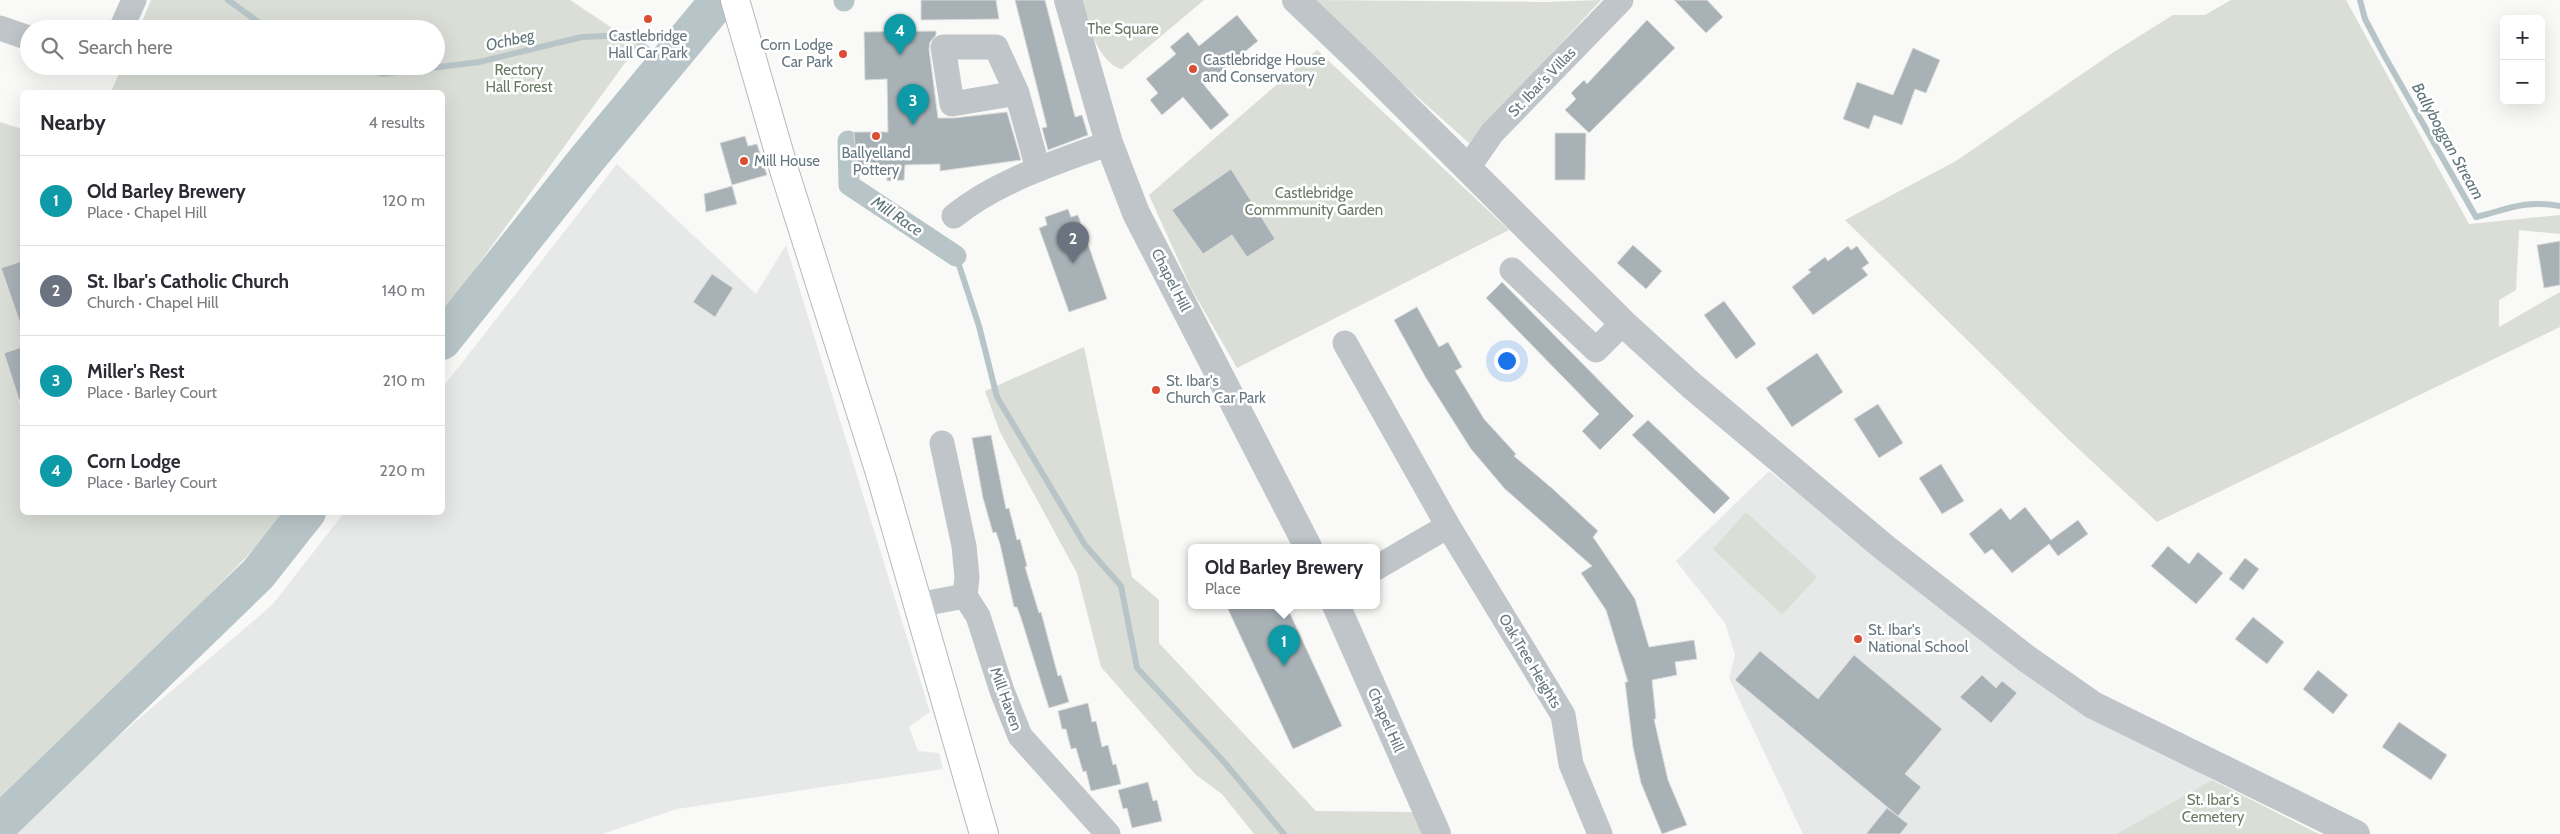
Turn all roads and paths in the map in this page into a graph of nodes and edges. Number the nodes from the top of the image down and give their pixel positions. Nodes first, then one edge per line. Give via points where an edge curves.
1 (134, 0) edge
2 (1068, 0) edge
3 (1296, 0) edge
4 (1621, 0) edge
5 (736, 5) edge
6 (125, 20) edge
7 (0, 28) edge
8 (20, 35) edge
9 (1017, 93) dead end
10 (1109, 143) junction
11 (1468, 169) junction
12 (1038, 170) junction
13 (954, 216) dead end
14 (1512, 270) dead end
15 (1623, 323) junction
16 (1345, 343) dead end
17 (942, 444) dead end
18 (1448, 526) junction
19 (1306, 544) edge
20 (1380, 566) edge
21 (965, 596) junction
22 (917, 605) junction
23 (1338, 609) edge
24 (984, 834) edge
25 (1108, 834) edge
26 (1437, 834) edge
27 (1600, 834) edge
28 (2356, 834) edge

1 - 6 street
2 - 10 street, Chapel Hill
3 - 11 street
4 - 11 street, St. Ibar's Villas via 1492,133
5 - 22 main road via 785,173 881,476
7 - 8 street
9 - 12 street
10 - 12 street
10 - 19 street, Chapel Hill via 1136,213
11 - 15 street
12 - 13 street via 975,199
14 - 15 street via 1596,350
15 - 28 street via 1691,385 1879,543 2027,659 2094,705
16 - 18 street, Oak Tree Heights
17 - 21 street via 964,546
18 - 20 street
18 - 27 street, Oak Tree Heights via 1562,716 1571,764
21 - 22 street
21 - 25 street, Mill Haven via 978,616 1020,736
22 - 24 main road
23 - 26 street, Chapel Hill

